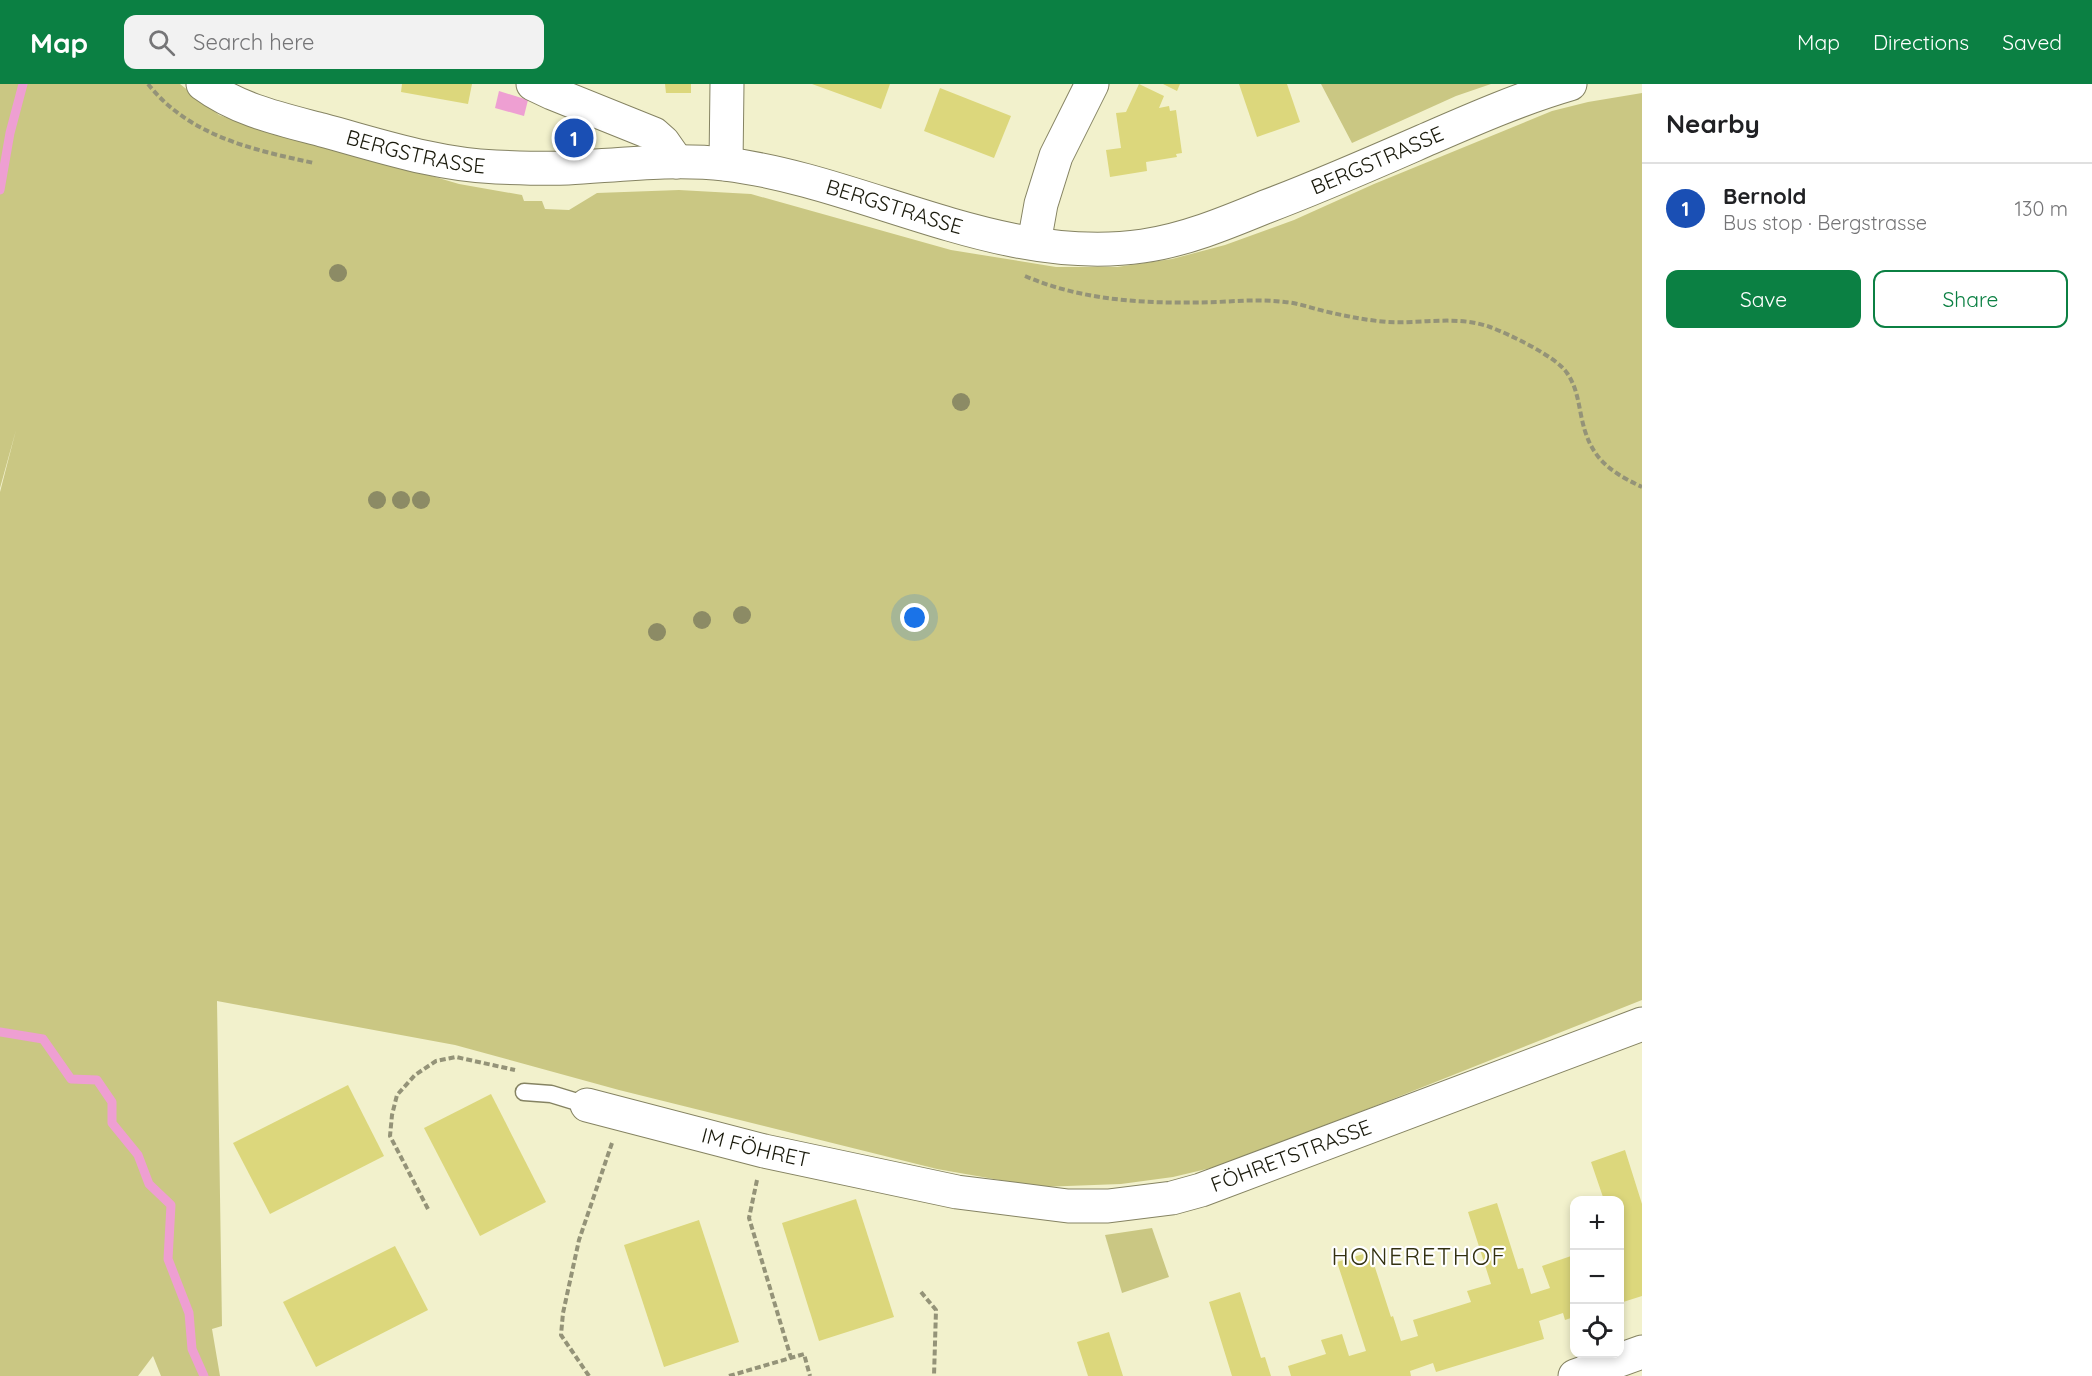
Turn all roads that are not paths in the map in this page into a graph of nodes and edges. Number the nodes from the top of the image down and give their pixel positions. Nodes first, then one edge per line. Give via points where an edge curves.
1 (202, 84) edge
2 (533, 84) edge
3 (726, 84) edge
4 (1092, 84) edge
5 (1570, 84) edge
6 (677, 162) junction
7 (726, 164) junction
8 (1034, 243) junction
9 (1642, 1024) edge
10 (524, 1092) dead end
11 (602, 1109) joint
12 (925, 1187) joint
13 (1642, 1352) edge
14 (1575, 1376) edge

1 - 6 street, BERGSTRASSE via 257,112 388,148 468,165 559,168
2 - 6 street via 654,134
3 - 7 street
4 - 8 street via 1056,156
5 - 8 street, BERGSTRASSE via 1182,237 1102,249
6 - 7 street, BERGSTRASSE
7 - 8 street, BERGSTRASSE via 788,176 958,226
9 - 12 street, FÖHRETSTRASSE via 1172,1198 1108,1206 1068,1206
10 - 11 lane via 551,1094
11 - 12 street, IM FÖHRET
13 - 14 street

